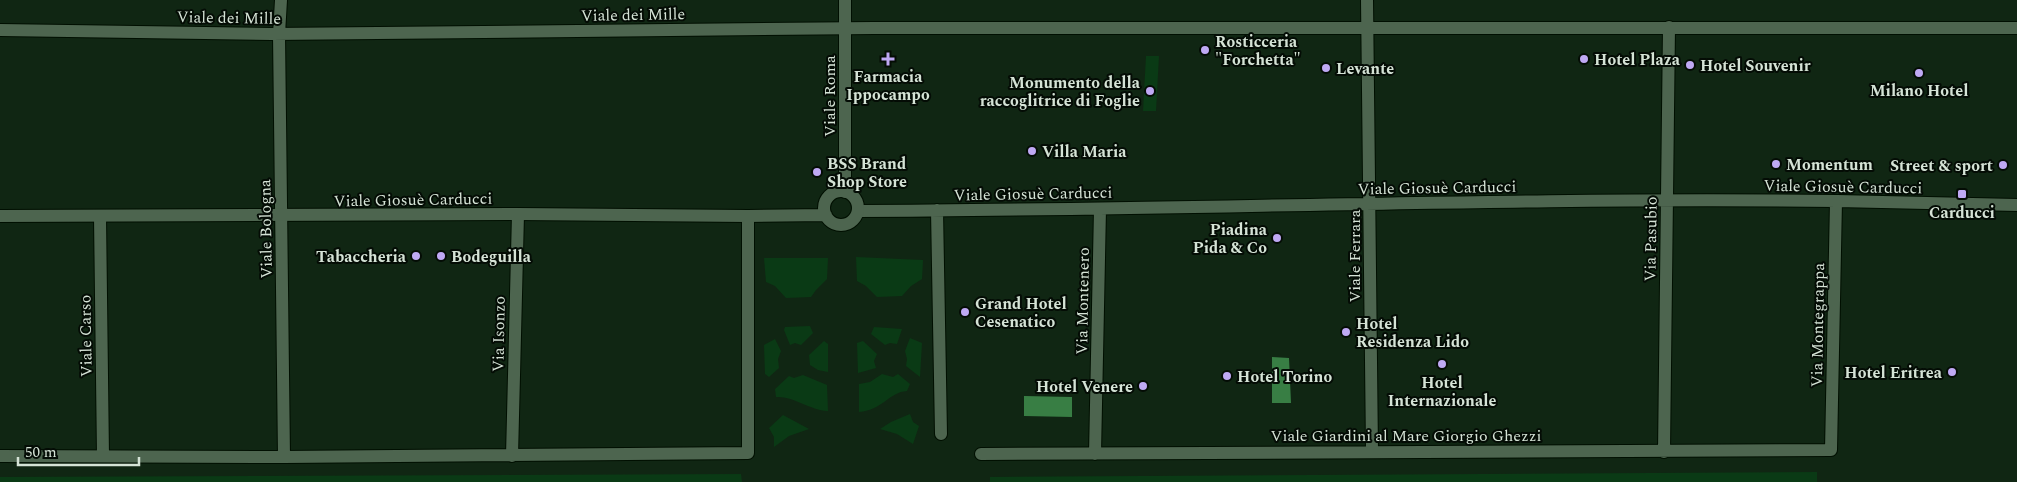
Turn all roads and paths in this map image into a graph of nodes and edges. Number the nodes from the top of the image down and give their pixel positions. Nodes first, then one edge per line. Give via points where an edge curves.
1 (281, 0) edge
2 (845, 0) edge
3 (1368, 0) edge
4 (1669, 27) junction
5 (1368, 28) junction
6 (2017, 28) edge
7 (845, 29) junction
8 (0, 30) edge
9 (279, 34) junction
10 (845, 192) junction
11 (1666, 201) junction
12 (1836, 201) junction
13 (1370, 204) junction
14 (2017, 205) edge
15 (1100, 209) junction
16 (937, 210) junction
17 (858, 211) junction
18 (518, 214) junction
19 (826, 215) junction
20 (0, 216) edge
21 (100, 216) junction
22 (282, 216) junction
23 (748, 216) junction
24 (941, 434) dead end
25 (1831, 450) joint
26 (1372, 451) junction
27 (1664, 452) junction
28 (981, 454) dead end
29 (1095, 454) junction
30 (0, 456) edge
31 (103, 456) junction
32 (512, 456) junction
33 (284, 457) junction

1 - 9 street, Viale Bologna
2 - 7 street, Viale Roma
3 - 5 street, Viale Ferrara
4 - 5 street, Viale dei Mille
4 - 6 street, Viale dei Mille
4 - 11 street, Via Pasubio
5 - 7 street, Viale dei Mille
5 - 13 street, Viale Ferrara
7 - 9 street, Viale dei Mille
7 - 10 street, Viale Roma
8 - 9 street, Viale dei Mille
9 - 22 street, Viale Bologna
10 - 17 street via 854,197
10 - 19 street via 830,196 825,204
11 - 12 street, Viale Giosuè Carducci
11 - 13 street, Viale Giosuè Carducci
11 - 27 street, Via Pasubio
12 - 14 street, Viale Giosuè Carducci
12 - 25 street, Via Montegrappa
13 - 15 street, Viale Giosuè Carducci
13 - 26 street, Viale Ferrara
15 - 16 street, Viale Giosuè Carducci
15 - 29 street, Via Montenero
16 - 17 street, Viale Giosuè Carducci
16 - 24 street
17 - 19 street via 853,221 844,225 833,223
18 - 22 street, Viale Giosuè Carducci
18 - 23 street, Viale Giosuè Carducci
18 - 32 street, Via Isonzo
19 - 23 street, Viale Giosuè Carducci
20 - 21 street, Viale Giosuè Carducci
21 - 22 street, Viale Giosuè Carducci
21 - 31 street, Viale Carso
22 - 33 street, Viale Bologna
23 - 32 street via 748,453
25 - 27 street, Viale Giardini al Mare Giorgio Ghezzi
26 - 27 street, Viale Giardini al Mare Giorgio Ghezzi
26 - 29 street, Viale Giardini al Mare Giorgio Ghezzi
28 - 29 street, Viale Giardini al Mare Giorgio Ghezzi
30 - 31 street
31 - 33 street
32 - 33 street

